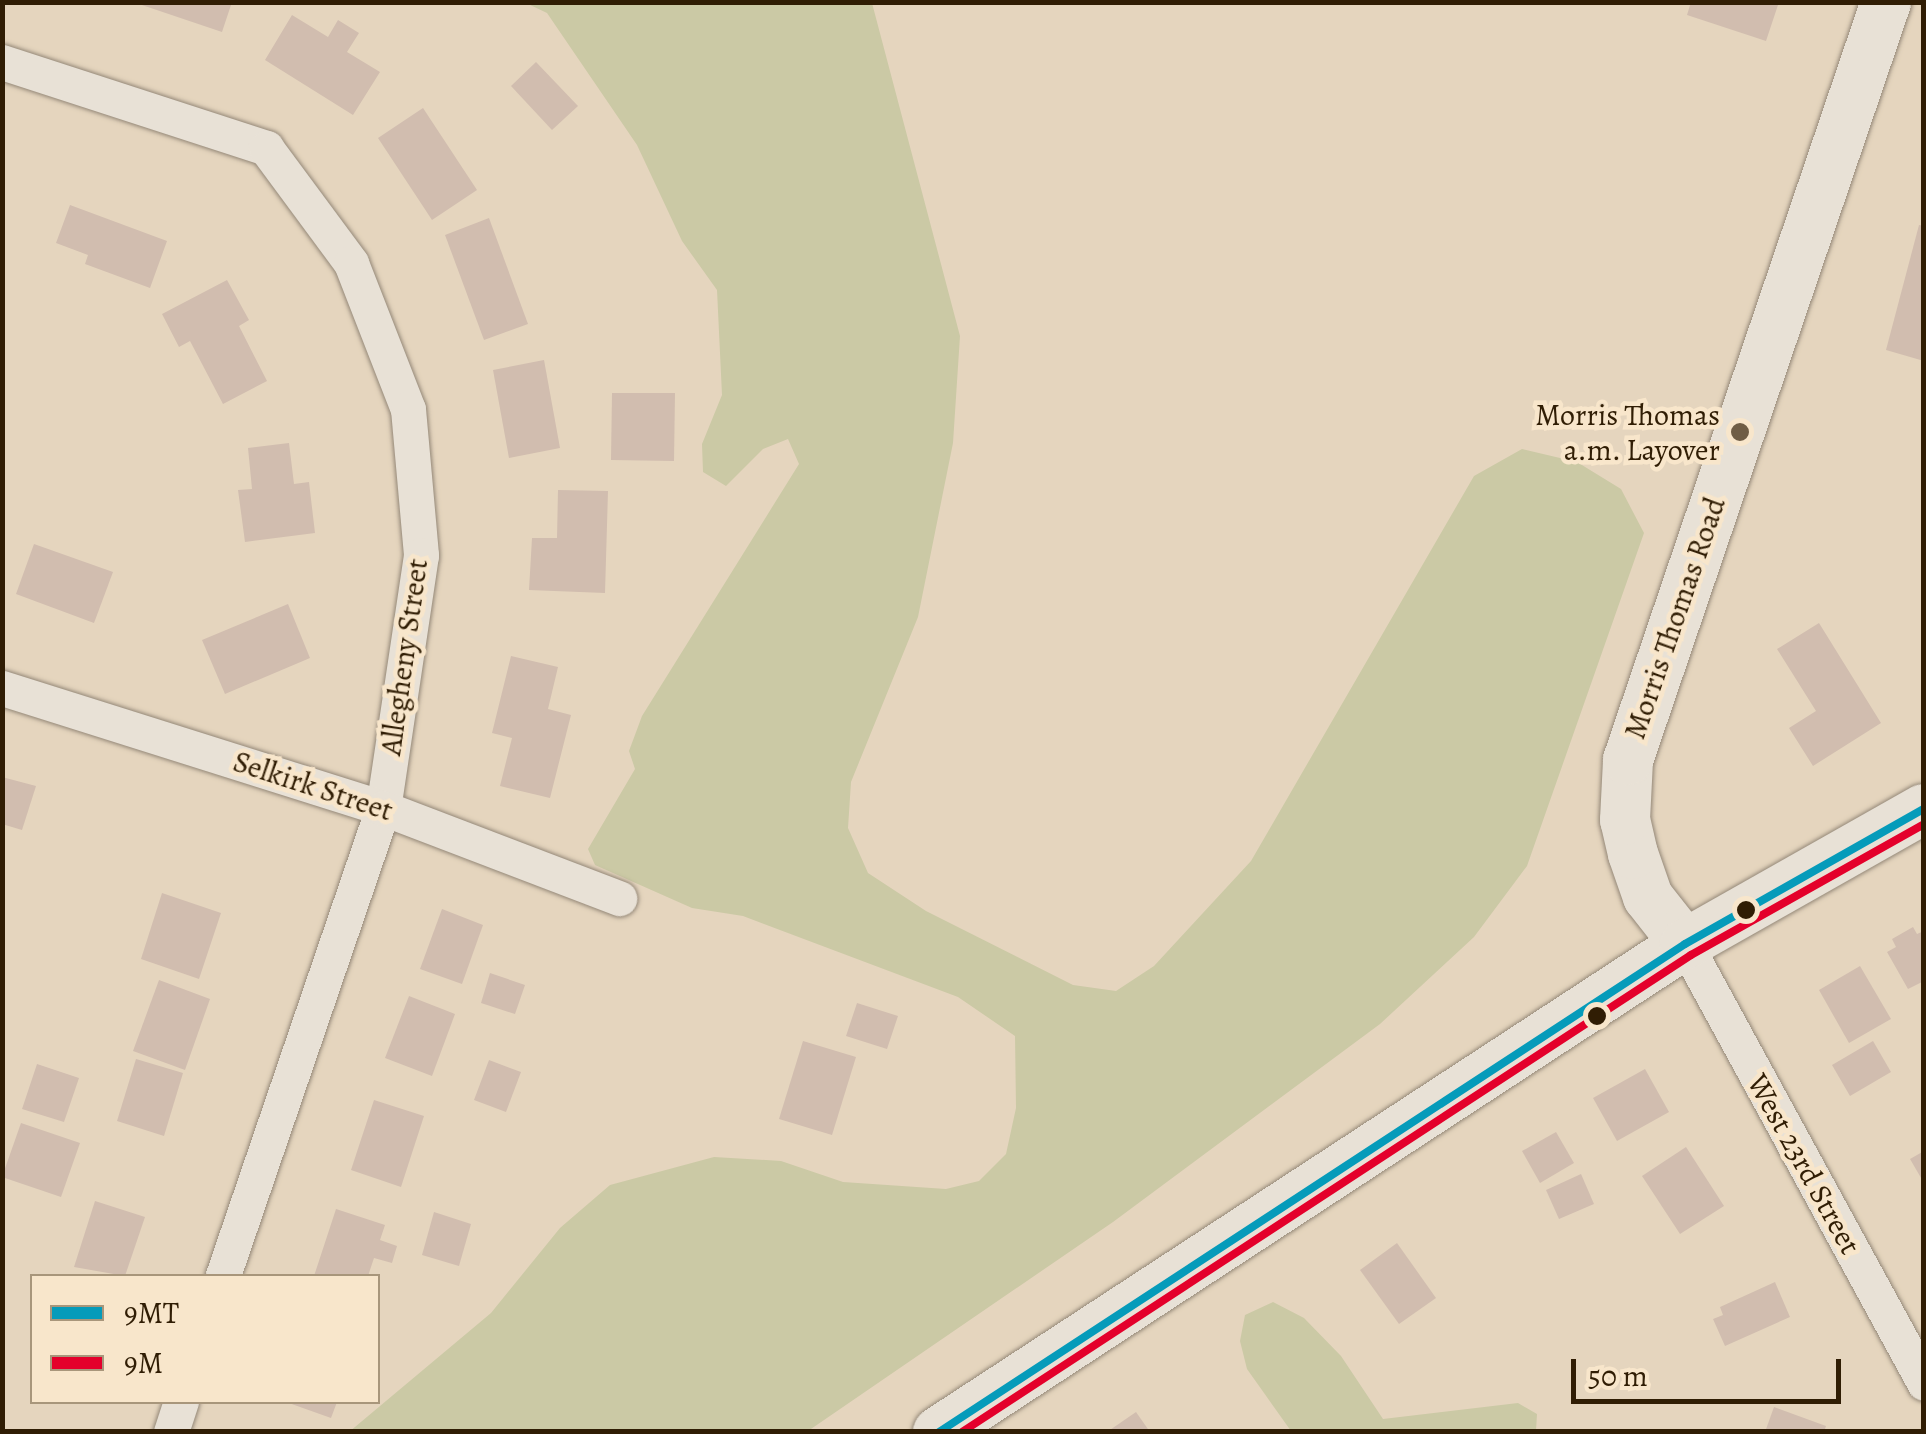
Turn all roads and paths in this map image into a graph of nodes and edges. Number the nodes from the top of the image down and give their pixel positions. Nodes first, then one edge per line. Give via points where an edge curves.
1 (1886, 2) edge
2 (2, 62) edge
3 (2, 688) edge
4 (383, 808) junction
5 (1924, 809) edge
6 (619, 898) dead end
7 (1684, 944) junction
8 (225, 1274) edge
9 (1924, 1384) edge
10 (180, 1404) edge
11 (171, 1432) edge
12 (938, 1432) edge

1 - 7 main road, Morris Thomas Road via 1628,760 1624,806 1632,854 1648,897
2 - 4 street, Allegheny Street via 266,148 351,263 408,409 421,554
3 - 4 street, Selkirk Street
4 - 6 street, Selkirk Street
4 - 8 street, Allegheny Street
5 - 7 main road
7 - 9 street, West 23rd Street
7 - 12 main road
10 - 11 street

